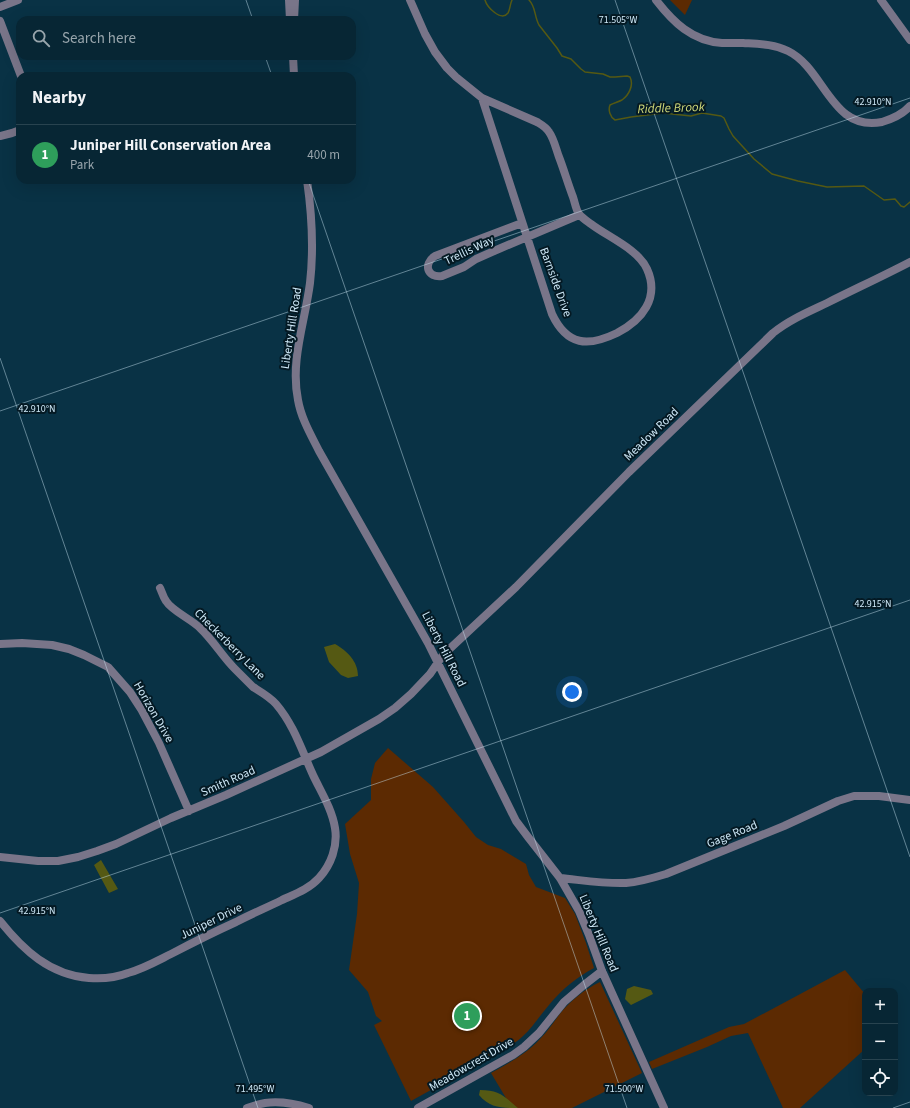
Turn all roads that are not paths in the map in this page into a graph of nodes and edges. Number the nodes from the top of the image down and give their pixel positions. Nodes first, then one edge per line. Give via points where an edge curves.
1 (18, 0) edge
2 (289, 0) edge
3 (295, 0) edge
4 (410, 0) edge
5 (656, 0) edge
6 (881, 0) edge
7 (0, 7) edge
8 (290, 16) edge
9 (294, 16) edge
10 (0, 21) edge
11 (910, 40) edge
12 (293, 60) edge
13 (19, 72) edge
14 (294, 72) edge
15 (482, 98) junction
16 (910, 106) edge
17 (16, 132) edge
18 (0, 136) edge
19 (308, 184) edge
20 (579, 215) junction
21 (522, 223) junction
22 (527, 237) junction
23 (910, 262) edge
24 (160, 588) dead end
25 (0, 644) edge
26 (437, 662) junction
27 (306, 759) junction
28 (910, 800) edge
29 (189, 811) junction
30 (0, 857) edge
31 (560, 878) junction
32 (0, 921) edge
33 (602, 971) junction
34 (247, 1108) edge
35 (309, 1108) edge
36 (418, 1108) edge
37 (664, 1108) edge

1 - 7 street
2 - 8 street
3 - 9 street
4 - 15 street via 435,52 456,77
5 - 16 street via 674,21 696,36 721,43 771,45 794,54 812,71 840,110 854,119 886,121
6 - 11 street
10 - 13 street
12 - 14 street
15 - 20 street via 537,122 548,131
15 - 21 street, Barnside Drive
17 - 18 street
19 - 26 street, Liberty Hill Road via 312,250 310,283 295,375 298,402 319,451
20 - 22 street, Trellis Way
20 - 22 street, Barnside Drive via 634,253 647,268 650,281 649,301 644,313 629,326 606,338 593,342 580,341 558,326
21 - 22 street, Barnside Drive
21 - 22 street, Trellis Way via 435,256 428,264 429,270 433,275 442,276
23 - 26 street, Meadow Road via 785,324 773,333
24 - 27 street, Checkerberry Lane via 166,601 199,627 243,678 275,703 290,724
25 - 29 street, Horizon Drive via 52,645 69,649 108,667 141,709
26 - 27 street, Smith Road via 430,674 396,708 362,730
26 - 31 street, Liberty Hill Road via 516,821
27 - 29 street, Smith Road
27 - 32 street, Juniper Drive via 332,816 335,829 335,843 327,868 308,887 146,966 108,978 88,978 49,967 32,956
28 - 31 street, Gage Road via 854,796 647,880 627,883
29 - 30 street, Smith Road via 116,844 78,857 58,861
31 - 33 street, Liberty Hill Road via 579,911
33 - 36 street, Meadowcrest Drive via 564,1002 539,1034 524,1047
33 - 37 street, Liberty Hill Road
34 - 35 street via 265,1103 278,1103

